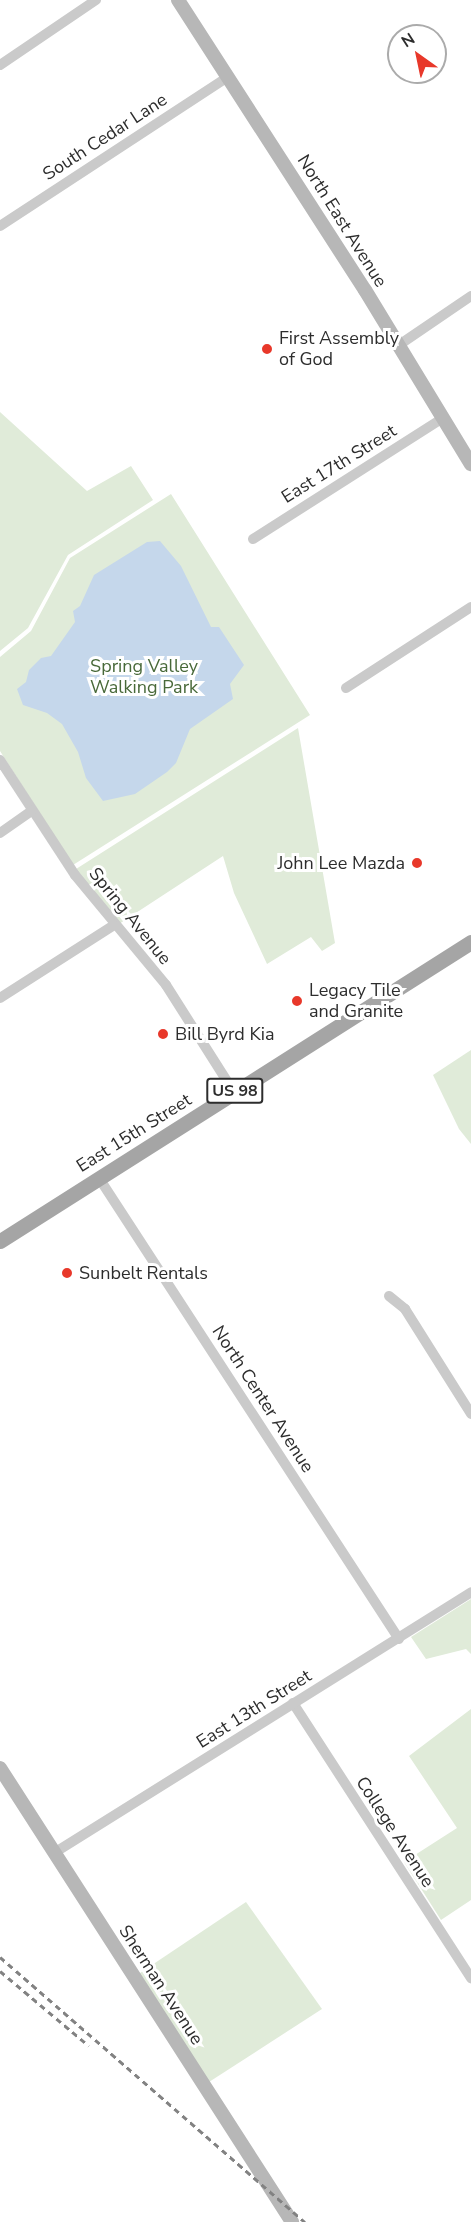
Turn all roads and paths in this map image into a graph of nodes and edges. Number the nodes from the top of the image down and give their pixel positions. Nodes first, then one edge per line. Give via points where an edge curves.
1 (96, 0) edge
2 (178, 0) edge
3 (0, 65) edge
4 (228, 77) junction
5 (0, 226) edge
6 (471, 296) edge
7 (399, 345) junction
8 (443, 418) junction
9 (471, 464) edge
10 (253, 539) dead end
11 (471, 607) edge
12 (346, 688) dead end
13 (0, 760) edge
14 (32, 811) junction
15 (0, 832) edge
16 (114, 924) junction
17 (471, 942) edge
18 (0, 998) edge
19 (234, 1092) junction
20 (99, 1178) junction
21 (0, 1241) edge
22 (390, 1296) dead end
23 (471, 1414) edge
24 (471, 1593) edge
25 (399, 1639) junction
26 (293, 1703) junction
27 (0, 1768) edge
28 (54, 1852) junction
29 (471, 1978) edge
30 (292, 2222) edge

1 - 3 street
2 - 4 main road, North East Avenue
4 - 5 street, South Cedar Lane
4 - 7 main road, North East Avenue
6 - 7 street
7 - 8 main road, North East Avenue
8 - 9 main road, North East Avenue
8 - 10 street, East 17th Street
11 - 12 street
13 - 14 street, Spring Avenue
14 - 15 street
14 - 16 street, Spring Avenue
16 - 18 street
16 - 19 street, Spring Avenue via 166,986
17 - 19 main road, East 15th Street / US 98
19 - 20 main road, East 15th Street / US 98
20 - 21 main road, East 15th Street / US 98
20 - 25 street, North Center Avenue
22 - 23 street via 405,1309
24 - 25 street, East 13th Street
25 - 26 street, East 13th Street
26 - 28 street, East 13th Street
26 - 29 street, College Avenue
27 - 28 main road, Sherman Avenue
28 - 30 main road, Sherman Avenue

